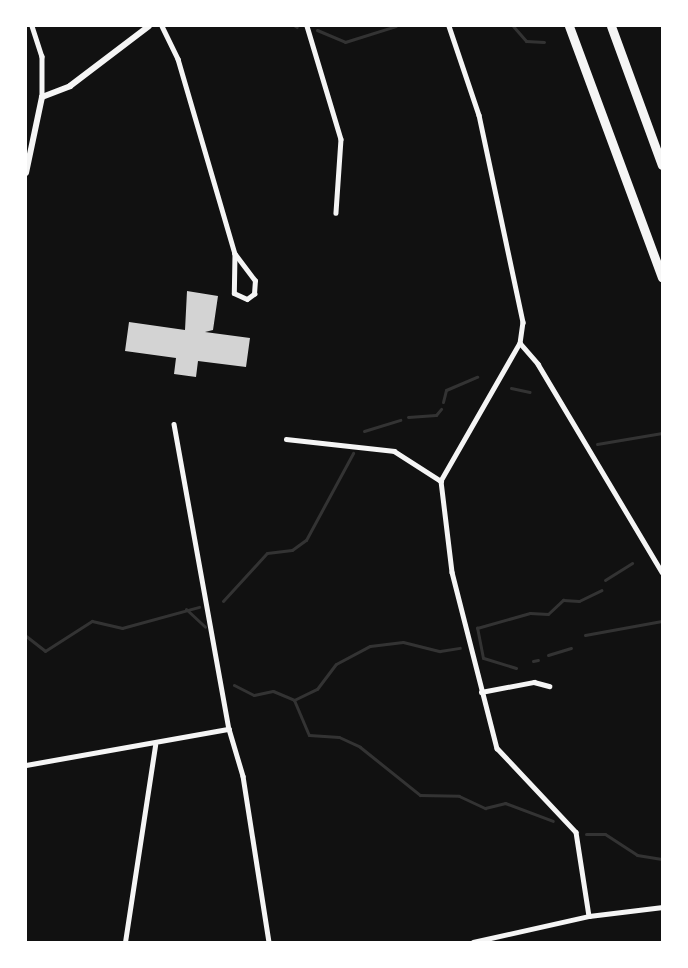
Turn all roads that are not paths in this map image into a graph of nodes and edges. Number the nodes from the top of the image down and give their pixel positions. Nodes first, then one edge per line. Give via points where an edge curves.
1 (32, 26) edge
2 (149, 26) edge
3 (162, 26) edge
4 (307, 26) edge
5 (448, 26) edge
6 (569, 26) edge
7 (611, 26) edge
8 (42, 97) junction
9 (663, 165) edge
10 (26, 173) edge
11 (336, 213) dead end
12 (235, 254) junction
13 (663, 277) edge
14 (520, 343) junction
15 (174, 424) dead end
16 (286, 440) dead end
17 (441, 481) junction
18 (663, 572) edge
19 (549, 686) dead end
20 (482, 692) junction
21 (229, 729) junction
22 (155, 745) junction
23 (26, 765) edge
24 (663, 907) edge
25 (589, 916) junction
26 (125, 942) edge
27 (269, 942) edge
28 (472, 942) edge

1 - 8 street via 42,56
2 - 8 street via 70,86
3 - 12 street via 178,59
4 - 11 street via 341,139
5 - 14 street via 479,115 523,322
6 - 13 highway
7 - 9 highway
8 - 10 street
12 - 12 street via 234,293 247,299 254,294 255,281
14 - 17 street
14 - 18 street via 538,364
15 - 21 street
16 - 17 street via 394,451
17 - 20 street via 452,572
19 - 20 street via 534,682
20 - 25 street via 497,748 576,832
21 - 22 street
21 - 27 street via 243,776
22 - 23 street
22 - 26 street
24 - 25 street
25 - 28 street

